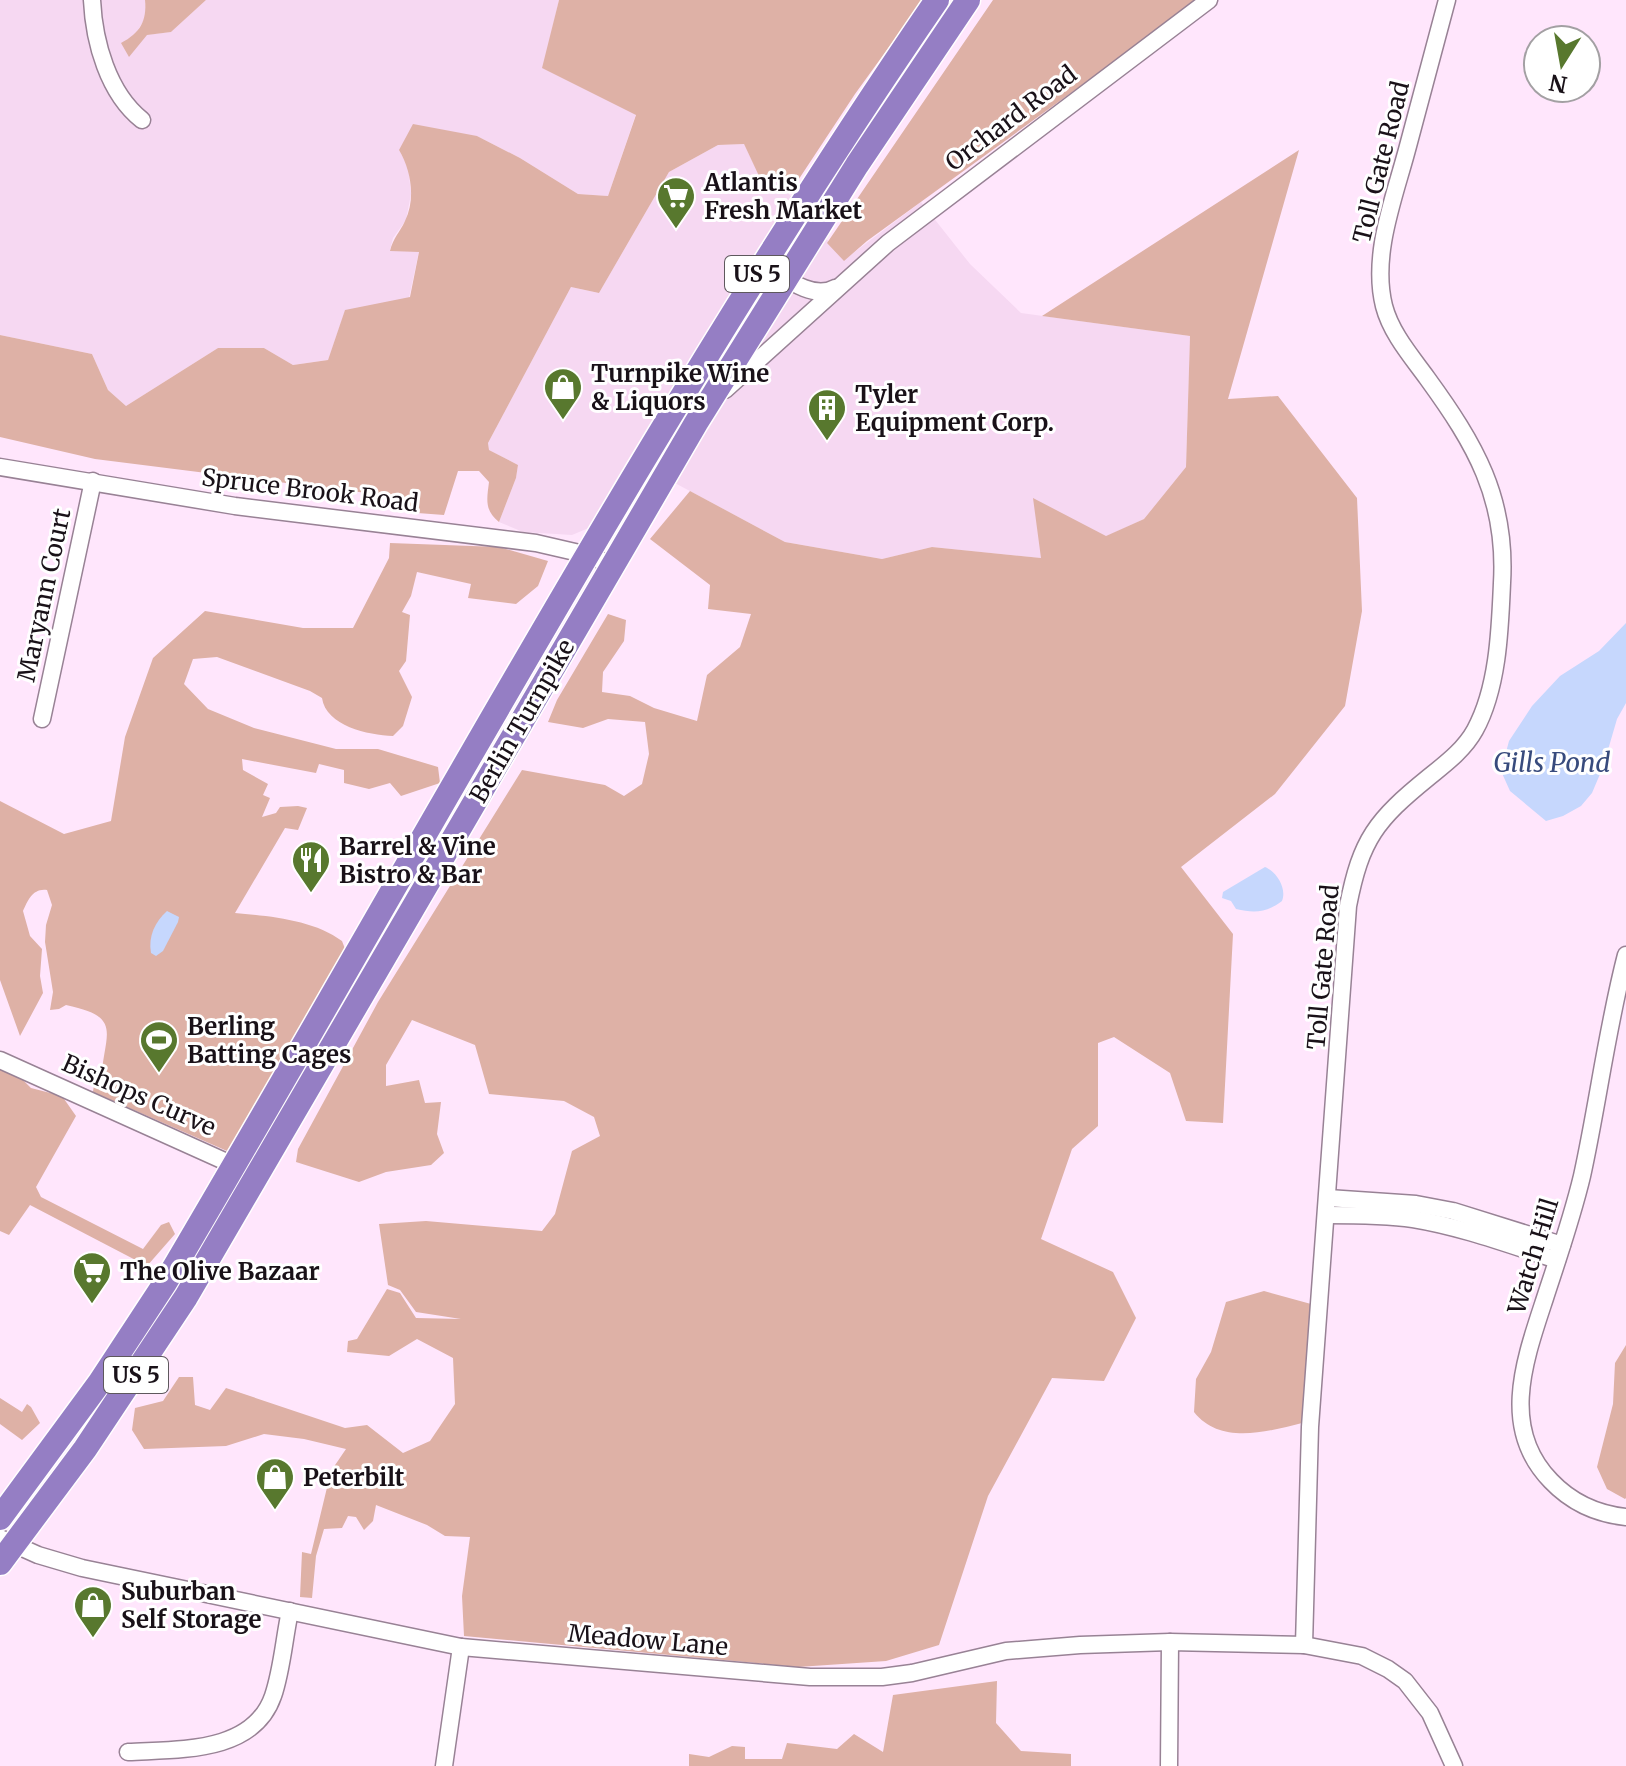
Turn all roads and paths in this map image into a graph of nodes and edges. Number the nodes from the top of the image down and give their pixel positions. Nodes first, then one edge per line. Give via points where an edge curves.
1 (92, 0) edge
2 (937, 0) edge
3 (968, 0) edge
4 (1209, 0) edge
5 (1447, 0) edge
6 (142, 120) dead end
7 (763, 264) junction
8 (786, 278) junction
9 (846, 280) junction
10 (696, 423) junction
11 (0, 467) edge
12 (93, 481) junction
13 (588, 555) junction
14 (612, 565) junction
15 (42, 719) dead end
16 (1626, 955) edge
17 (0, 1060) edge
18 (234, 1164) junction
19 (257, 1177) junction
20 (1327, 1207) junction
21 (1559, 1253) junction
22 (1626, 1517) edge
23 (0, 1518) edge
24 (5, 1548) edge
25 (290, 1611) junction
26 (1170, 1642) junction
27 (1304, 1645) junction
28 (461, 1647) junction
29 (128, 1752) dead end
30 (444, 1766) edge
31 (1169, 1766) edge
32 (1454, 1766) edge

1 - 6 street via 111,80
2 - 7 highway, Berlin Turnpike / US 5
3 - 8 highway, Berlin Turnpike / US 5
4 - 9 street, Orchard Road via 929,210
5 - 20 street, Toll Gate Road via 1392,207 1381,288 1393,329 1463,427 1493,491 1502,533 1500,613 1487,702 1474,732 1455,756 1391,809 1373,832 1353,880
7 - 8 street, Orchard Road
7 - 13 highway, Berlin Turnpike / US 5
8 - 9 street, Orchard Road via 825,293
8 - 10 highway, Berlin Turnpike / US 5
9 - 10 street, Orchard Road via 741,374
10 - 14 highway, Berlin Turnpike / US 5
11 - 12 street, Spruce Brook Road
12 - 13 street, Spruce Brook Road via 248,508 511,539
12 - 15 street, Maryann Court
13 - 14 street, Spruce Brook Road
13 - 18 highway, Berlin Turnpike / US 5
14 - 19 highway, Berlin Turnpike / US 5
16 - 21 street, Watch Hill via 1582,1177
17 - 18 street, Bishops Curve
18 - 19 street, Bishops Curve
18 - 23 highway, Berlin Turnpike / US 5 via 135,1331
19 - 24 highway, Berlin Turnpike / US 5 via 148,1358 85,1449
20 - 21 street via 1441,1209
20 - 27 street, Toll Gate Road via 1308,1478
21 - 22 street, Watch Hill via 1520,1388 1526,1443 1543,1473 1567,1496
24 - 25 street, Meadow Lane
25 - 28 street, Meadow Lane
25 - 29 street via 272,1697 260,1719 236,1738 192,1748
26 - 27 street, Meadow Lane
26 - 28 street, Meadow Lane via 1006,1651 912,1673 852,1679
26 - 31 street
27 - 32 street, Meadow Lane via 1362,1656 1405,1681 1430,1713
28 - 30 street

